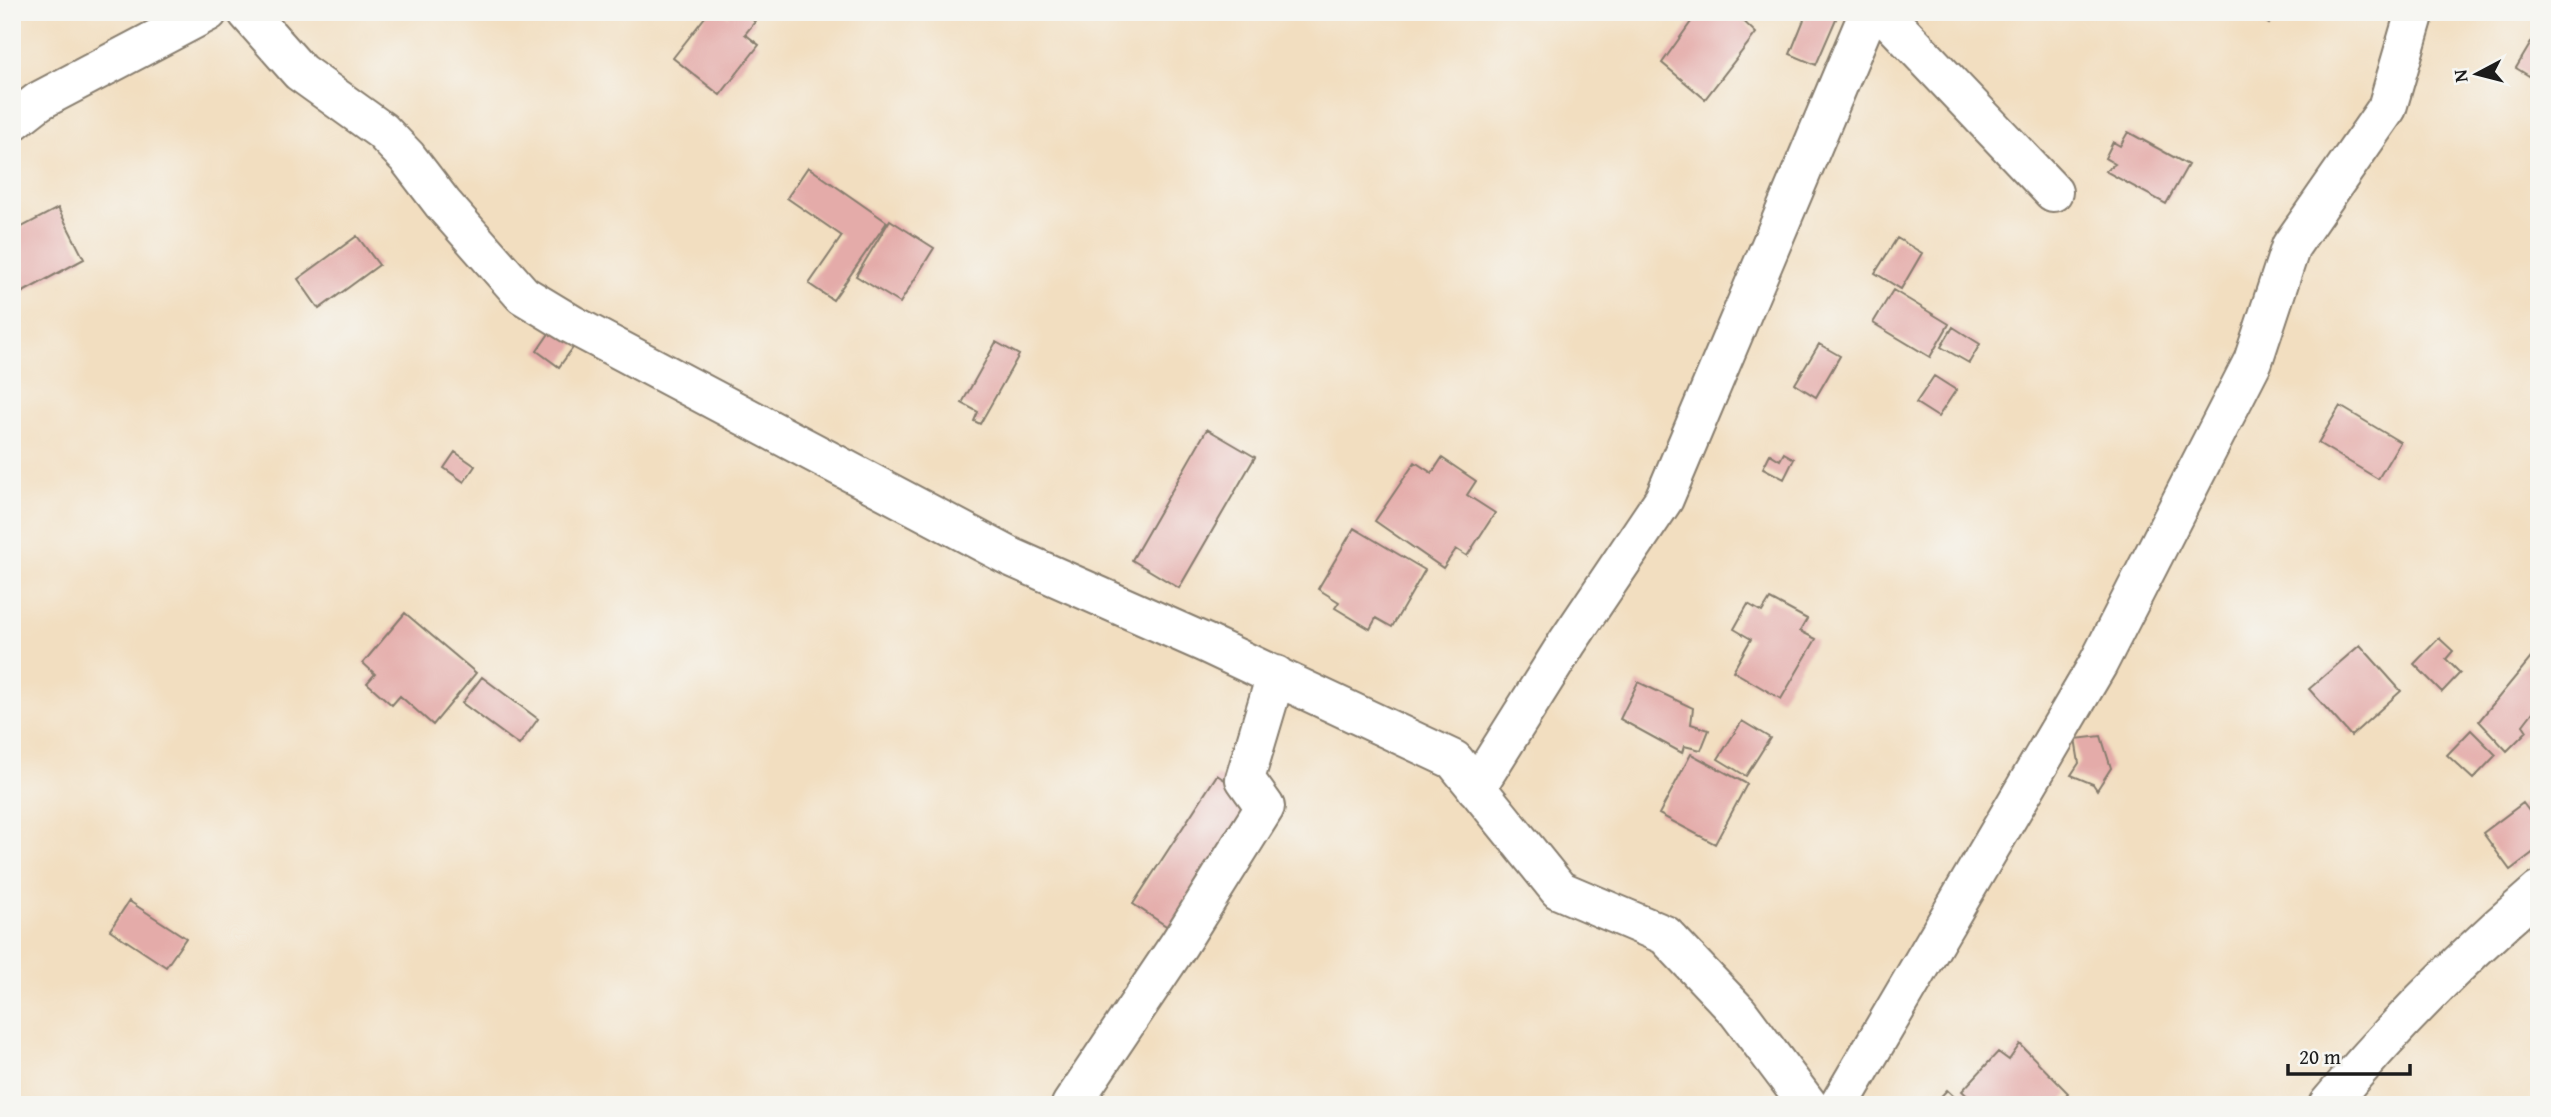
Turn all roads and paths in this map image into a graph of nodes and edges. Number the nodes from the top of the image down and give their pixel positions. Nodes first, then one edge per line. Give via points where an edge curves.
1 (208, 12) edge
2 (247, 12) edge
3 (1869, 12) edge
4 (1882, 12) edge
5 (2415, 12) edge
6 (12, 122) edge
7 (2053, 192) dead end
8 (1276, 675) junction
9 (1476, 788) junction
10 (2539, 891) edge
11 (1071, 1105) edge
12 (1808, 1105) edge
13 (1839, 1105) edge
14 (2328, 1105) edge

1 - 6 street via 39,101
2 - 8 street via 300,72 382,131 408,157 523,295 1011,557
3 - 9 street via 1664,499
4 - 7 street
5 - 13 street via 2387,108 2291,246 2253,361 2098,664
8 - 9 street via 1454,760
8 - 11 street via 1245,779 1265,807
9 - 12 street via 1559,890 1665,935 1738,1012
10 - 14 street via 2478,943 2389,1031

